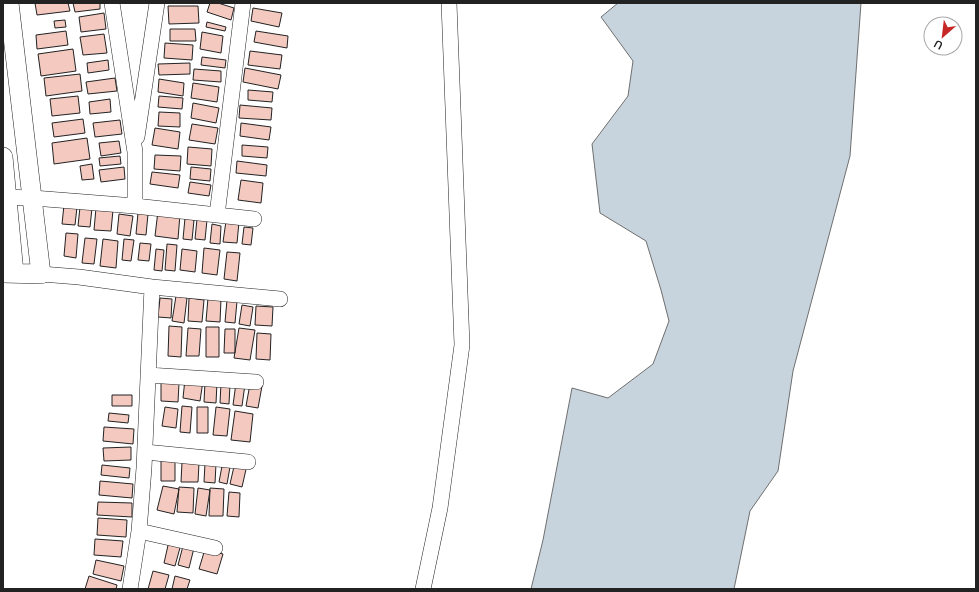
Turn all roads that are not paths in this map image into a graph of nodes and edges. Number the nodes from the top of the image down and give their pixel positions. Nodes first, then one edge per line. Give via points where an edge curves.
1 (9, 3) edge
2 (112, 3) edge
3 (157, 3) edge
4 (243, 3) edge
5 (449, 3) edge
6 (135, 152) junction
7 (3, 157) edge
8 (5, 197) edge
9 (33, 198) junction
10 (135, 206) junction
11 (217, 215) junction
12 (254, 219) dead end
13 (9, 273) edge
14 (41, 274) junction
15 (152, 287) junction
16 (280, 299) dead end
17 (148, 375) junction
18 (256, 382) dead end
19 (145, 452) junction
20 (248, 462) dead end
21 (139, 531) junction
22 (215, 548) dead end
23 (130, 589) edge
24 (422, 589) edge

1 - 9 street
2 - 6 street
3 - 6 street
4 - 11 street
5 - 24 street via 462,344 440,508
6 - 10 street
7 - 8 street
8 - 9 street
8 - 13 street
9 - 10 street
9 - 14 street
10 - 11 street
11 - 12 street
13 - 14 street
14 - 15 street
15 - 16 street
15 - 17 street
17 - 18 street
17 - 19 street
19 - 20 street
19 - 21 street
21 - 22 street
21 - 23 street

